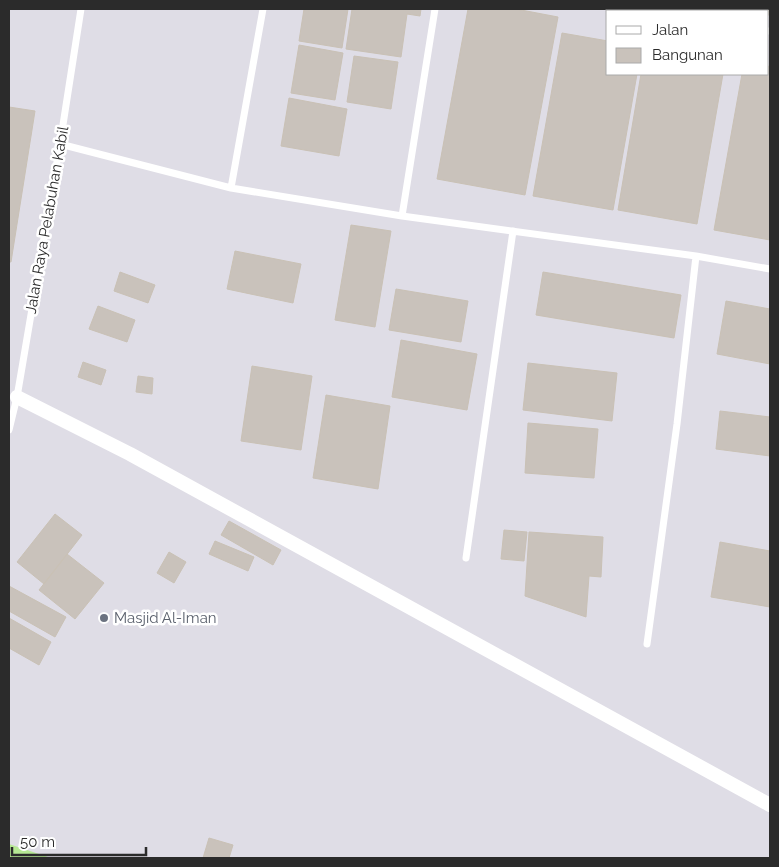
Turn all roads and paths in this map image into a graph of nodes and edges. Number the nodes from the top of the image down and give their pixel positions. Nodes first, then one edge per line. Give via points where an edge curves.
1 (81, 9) edge
2 (263, 9) edge
3 (435, 9) edge
4 (60, 144) junction
5 (231, 188) junction
6 (402, 216) junction
7 (513, 231) junction
8 (696, 256) junction
9 (770, 269) edge
10 (17, 397) junction
11 (9, 430) edge
12 (466, 558) dead end
13 (647, 644) dead end
14 (770, 805) edge

1 - 4 lane, Jalan Raya Pelabuhan Kabil
2 - 5 lane
3 - 6 lane
4 - 5 lane
4 - 10 lane, Jalan Raya Pelabuhan Kabil
5 - 6 lane
6 - 7 lane
7 - 8 lane
7 - 12 lane
8 - 9 lane
8 - 13 lane
10 - 11 lane, Jalan Raya Pelabuhan Kabil
10 - 14 street via 130,454

